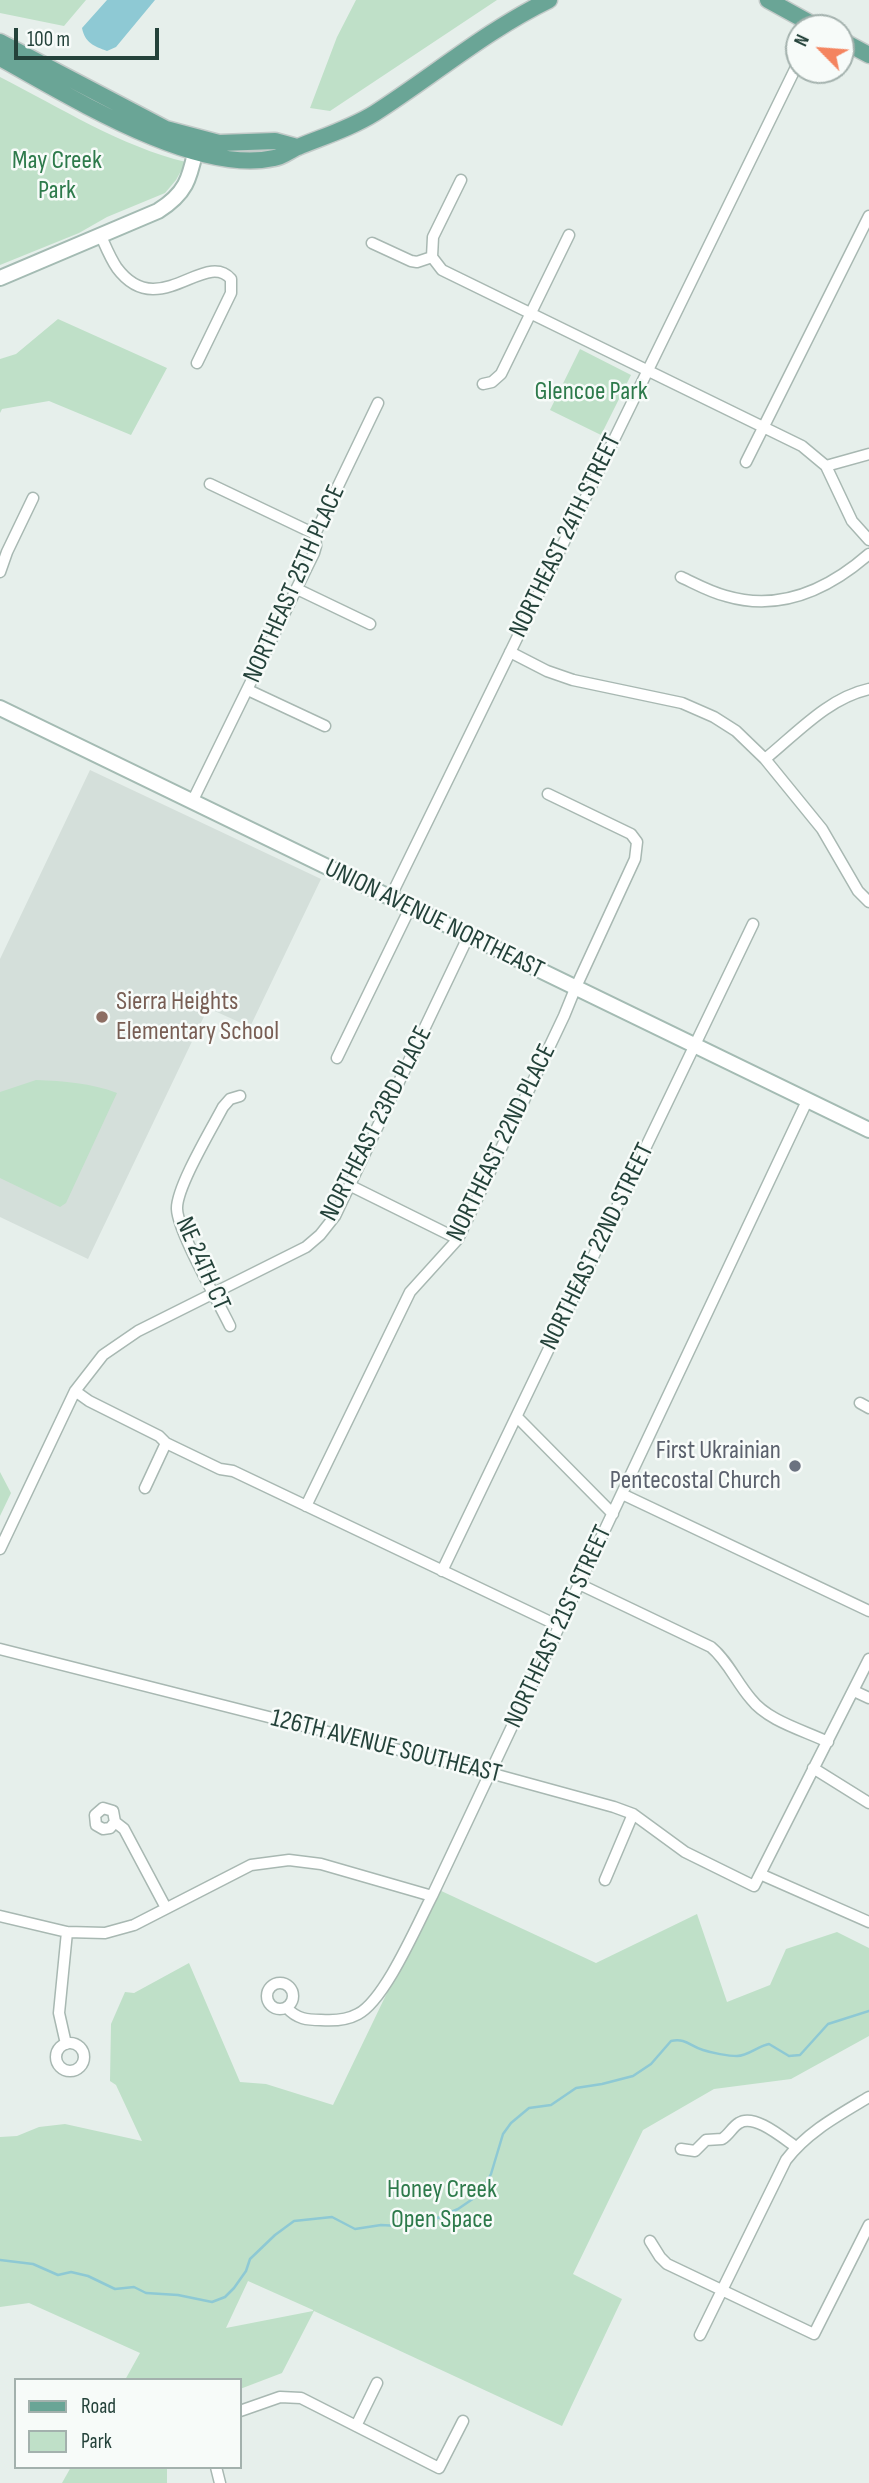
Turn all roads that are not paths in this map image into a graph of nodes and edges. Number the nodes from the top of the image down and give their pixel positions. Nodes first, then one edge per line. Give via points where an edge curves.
1 (549, 0) edge
2 (768, 0) edge
3 (793, 14) edge
4 (0, 42) edge
5 (0, 58) edge
6 (788, 84) edge
7 (197, 145) junction
8 (297, 147) junction
9 (461, 180) dead end
10 (869, 216) edge
11 (100, 234) junction
12 (569, 234) dead end
13 (372, 243) dead end
14 (432, 257) junction
15 (0, 278) edge
16 (531, 313) junction
17 (197, 363) dead end
18 (647, 369) junction
19 (483, 384) dead end
20 (378, 403) dead end
21 (764, 426) junction
22 (869, 454) edge
23 (746, 462) dead end
24 (826, 466) junction
25 (210, 484) dead end
26 (33, 498) dead end
27 (315, 534) junction
28 (869, 540) edge
29 (869, 554) edge
30 (0, 572) edge
31 (681, 577) dead end
32 (297, 589) junction
33 (370, 624) dead end
34 (510, 652) junction
35 (869, 689) edge
36 (248, 690) junction
37 (0, 708) edge
38 (325, 726) dead end
39 (765, 759) junction
40 (548, 794) dead end
41 (192, 802) junction
42 (390, 898) junction
43 (869, 902) edge
44 (410, 908) junction
45 (753, 924) dead end
46 (468, 937) junction
47 (575, 989) junction
48 (694, 1047) junction
49 (337, 1058) dead end
50 (240, 1096) dead end
51 (807, 1101) junction
52 (869, 1130) edge
53 (351, 1186) junction
54 (458, 1239) junction
55 (214, 1293) junction
56 (230, 1326) dead end
57 (75, 1391) junction
58 (517, 1418) junction
59 (166, 1443) junction
60 (145, 1488) dead end
61 (622, 1494) junction
62 (306, 1506) junction
63 (612, 1514) junction
64 (0, 1549) edge
65 (442, 1571) junction
66 (579, 1584) junction
67 (869, 1611) edge
68 (559, 1626) junction
69 (0, 1649) edge
70 (869, 1659) edge
71 (854, 1691) junction
72 (869, 1698) edge
73 (828, 1742) junction
74 (813, 1768) junction
75 (490, 1773) junction
76 (869, 1803) edge
77 (633, 1814) junction
78 (115, 1822) dead end
79 (760, 1874) junction
80 (605, 1880) dead end
81 (432, 1896) junction
82 (166, 1908) junction
83 (0, 1916) edge
84 (869, 1922) edge
85 (67, 1933) junction
86 (287, 2008) dead end
87 (66, 2044) dead end
88 (869, 2097) edge
89 (796, 2147) junction
90 (681, 2149) dead end
91 (867, 2232) edge
92 (650, 2241) dead end
93 (721, 2290) junction
94 (700, 2335) dead end
95 (377, 2383) dead end
96 (242, 2410) edge
97 (463, 2421) dead end
98 (356, 2426) junction

1 - 8 main road via 353,126
2 - 3 main road
4 - 7 main road
5 - 7 main road via 119,122
6 - 18 street, NORTHEAST 24TH STREET
7 - 8 main road via 275,141
7 - 8 main road via 214,157 247,160 275,158
7 - 11 street via 188,181 171,203
9 - 14 street via 433,237
10 - 21 street
11 - 15 street
11 - 17 street via 117,269 148,289 167,288 211,271 223,272 231,279 231,293
12 - 16 street
13 - 14 street via 411,261
14 - 16 street via 442,270
16 - 18 street
16 - 19 street via 501,374
18 - 21 street
18 - 34 street, NORTHEAST 24TH STREET
20 - 27 street, NORTHEAST 25TH PLACE
21 - 23 street
21 - 24 street via 802,446
22 - 24 street
24 - 28 street via 852,521
25 - 27 street
26 - 30 street
27 - 32 street, NORTHEAST 25TH PLACE via 314,553
29 - 31 street via 820,589 782,599 726,596
32 - 33 street
32 - 36 street, NORTHEAST 25TH PLACE
34 - 39 street via 573,680 702,711 736,731
34 - 42 street, NORTHEAST 24TH STREET
35 - 39 street via 831,705
36 - 38 street
36 - 41 street, NORTHEAST 25TH PLACE
37 - 41 street, UNION AVENUE NORTHEAST
39 - 43 street via 822,829
40 - 47 street, NORTHEAST 22ND PLACE via 622,828 637,842 635,859
41 - 42 street, UNION AVENUE NORTHEAST
42 - 44 street, UNION AVENUE NORTHEAST
44 - 46 street, UNION AVENUE NORTHEAST
44 - 49 street
45 - 48 street, NORTHEAST 22ND STREET
46 - 47 street, UNION AVENUE NORTHEAST
46 - 53 street, NORTHEAST 23RD PLACE
47 - 48 street, UNION AVENUE NORTHEAST
47 - 54 street, NORTHEAST 22ND PLACE
48 - 51 street, UNION AVENUE NORTHEAST
48 - 58 street, NORTHEAST 22ND STREET
50 - 55 street, NE 24TH CT via 223,1107 178,1200 181,1228
51 - 52 street, UNION AVENUE NORTHEAST
51 - 61 street, NORTHEAST 21ST STREET
53 - 54 street
53 - 55 street, NORTHEAST 23RD PLACE via 335,1216 306,1247
54 - 62 street, NORTHEAST 22ND PLACE via 410,1292
55 - 56 street, NE 24TH CT
55 - 57 street, NORTHEAST 23RD PLACE via 115,1346
57 - 59 street
57 - 64 street, NORTHEAST 23RD PLACE
58 - 63 street
58 - 65 street, NORTHEAST 22ND STREET
59 - 60 street
59 - 62 street
61 - 63 street, NORTHEAST 21ST STREET
61 - 67 street
62 - 65 street
63 - 66 street, NORTHEAST 21ST STREET
65 - 68 street
66 - 68 street, NORTHEAST 21ST STREET
66 - 73 street via 702,1641 719,1654 757,1706
68 - 75 street, NORTHEAST 21ST STREET
69 - 75 street, 126TH AVENUE SOUTHEAST
70 - 71 street
71 - 72 street
71 - 73 street
73 - 74 street
74 - 76 street
74 - 79 street
75 - 77 street, 126TH AVENUE SOUTHEAST
75 - 81 street, NORTHEAST 21ST STREET
77 - 79 street, 126TH AVENUE SOUTHEAST via 685,1853 754,1886
77 - 80 street
78 - 82 street via 124,1829
79 - 84 street
81 - 82 street via 321,1864 289,1860 251,1865
81 - 86 street, NORTHEAST 21ST STREET via 377,1997 359,2014 334,2021 307,2020
82 - 85 street via 121,1930
83 - 85 street
85 - 87 street via 59,2013
88 - 89 street via 832,2118
89 - 90 street via 748,2120 722,2139 706,2140 695,2151
89 - 93 street via 779,2171
91 - 93 street via 814,2334
92 - 93 street via 667,2264
93 - 94 street
95 - 98 street
96 - 98 street via 293,2396
97 - 98 street via 439,2468

